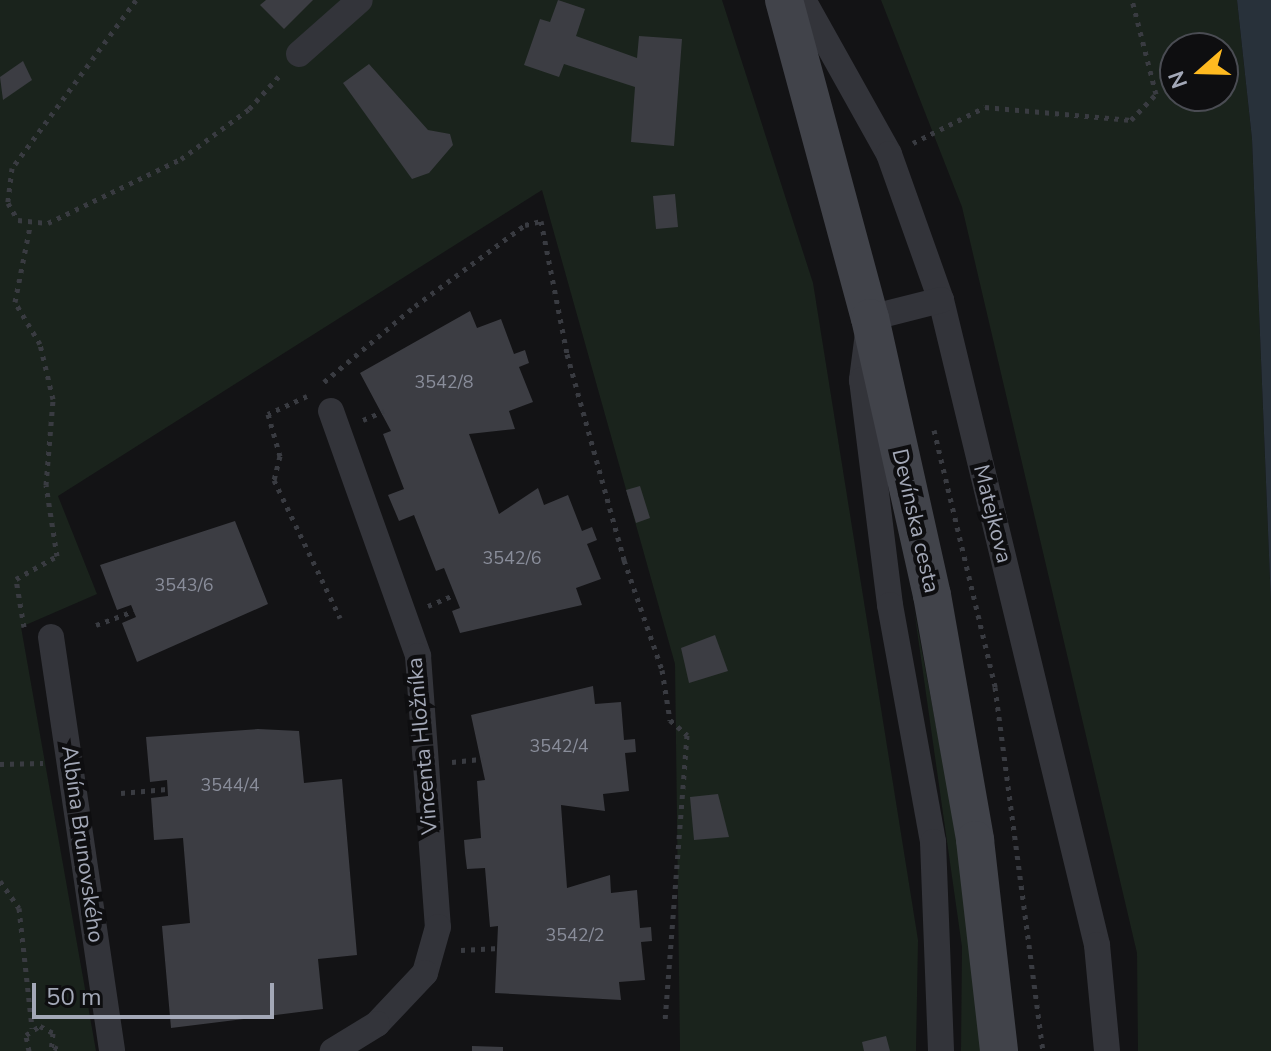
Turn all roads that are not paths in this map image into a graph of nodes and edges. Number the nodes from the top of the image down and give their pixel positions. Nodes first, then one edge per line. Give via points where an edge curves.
1 (360, 0) edge
2 (784, 0) edge
3 (803, 0) edge
4 (299, 54) road end
5 (941, 300) junction
6 (870, 318) junction
7 (331, 411) dead end
8 (38, 639) road end
9 (112, 1051) edge
10 (333, 1051) edge
11 (941, 1051) edge
12 (999, 1051) edge
13 (1107, 1051) edge

1 - 4 street
2 - 6 street, Devínska cesta
3 - 5 street, Matejkova via 889,154
5 - 6 street
5 - 13 street, Matejkova via 1091,920
6 - 11 street via 862,380 890,605 933,842
6 - 12 street, Devínska cesta via 932,595 975,840
7 - 10 street, Vincenta Hložníka via 418,656 438,927 425,973 377,1024
8 - 9 street, Albína Brunovského via 71,759

